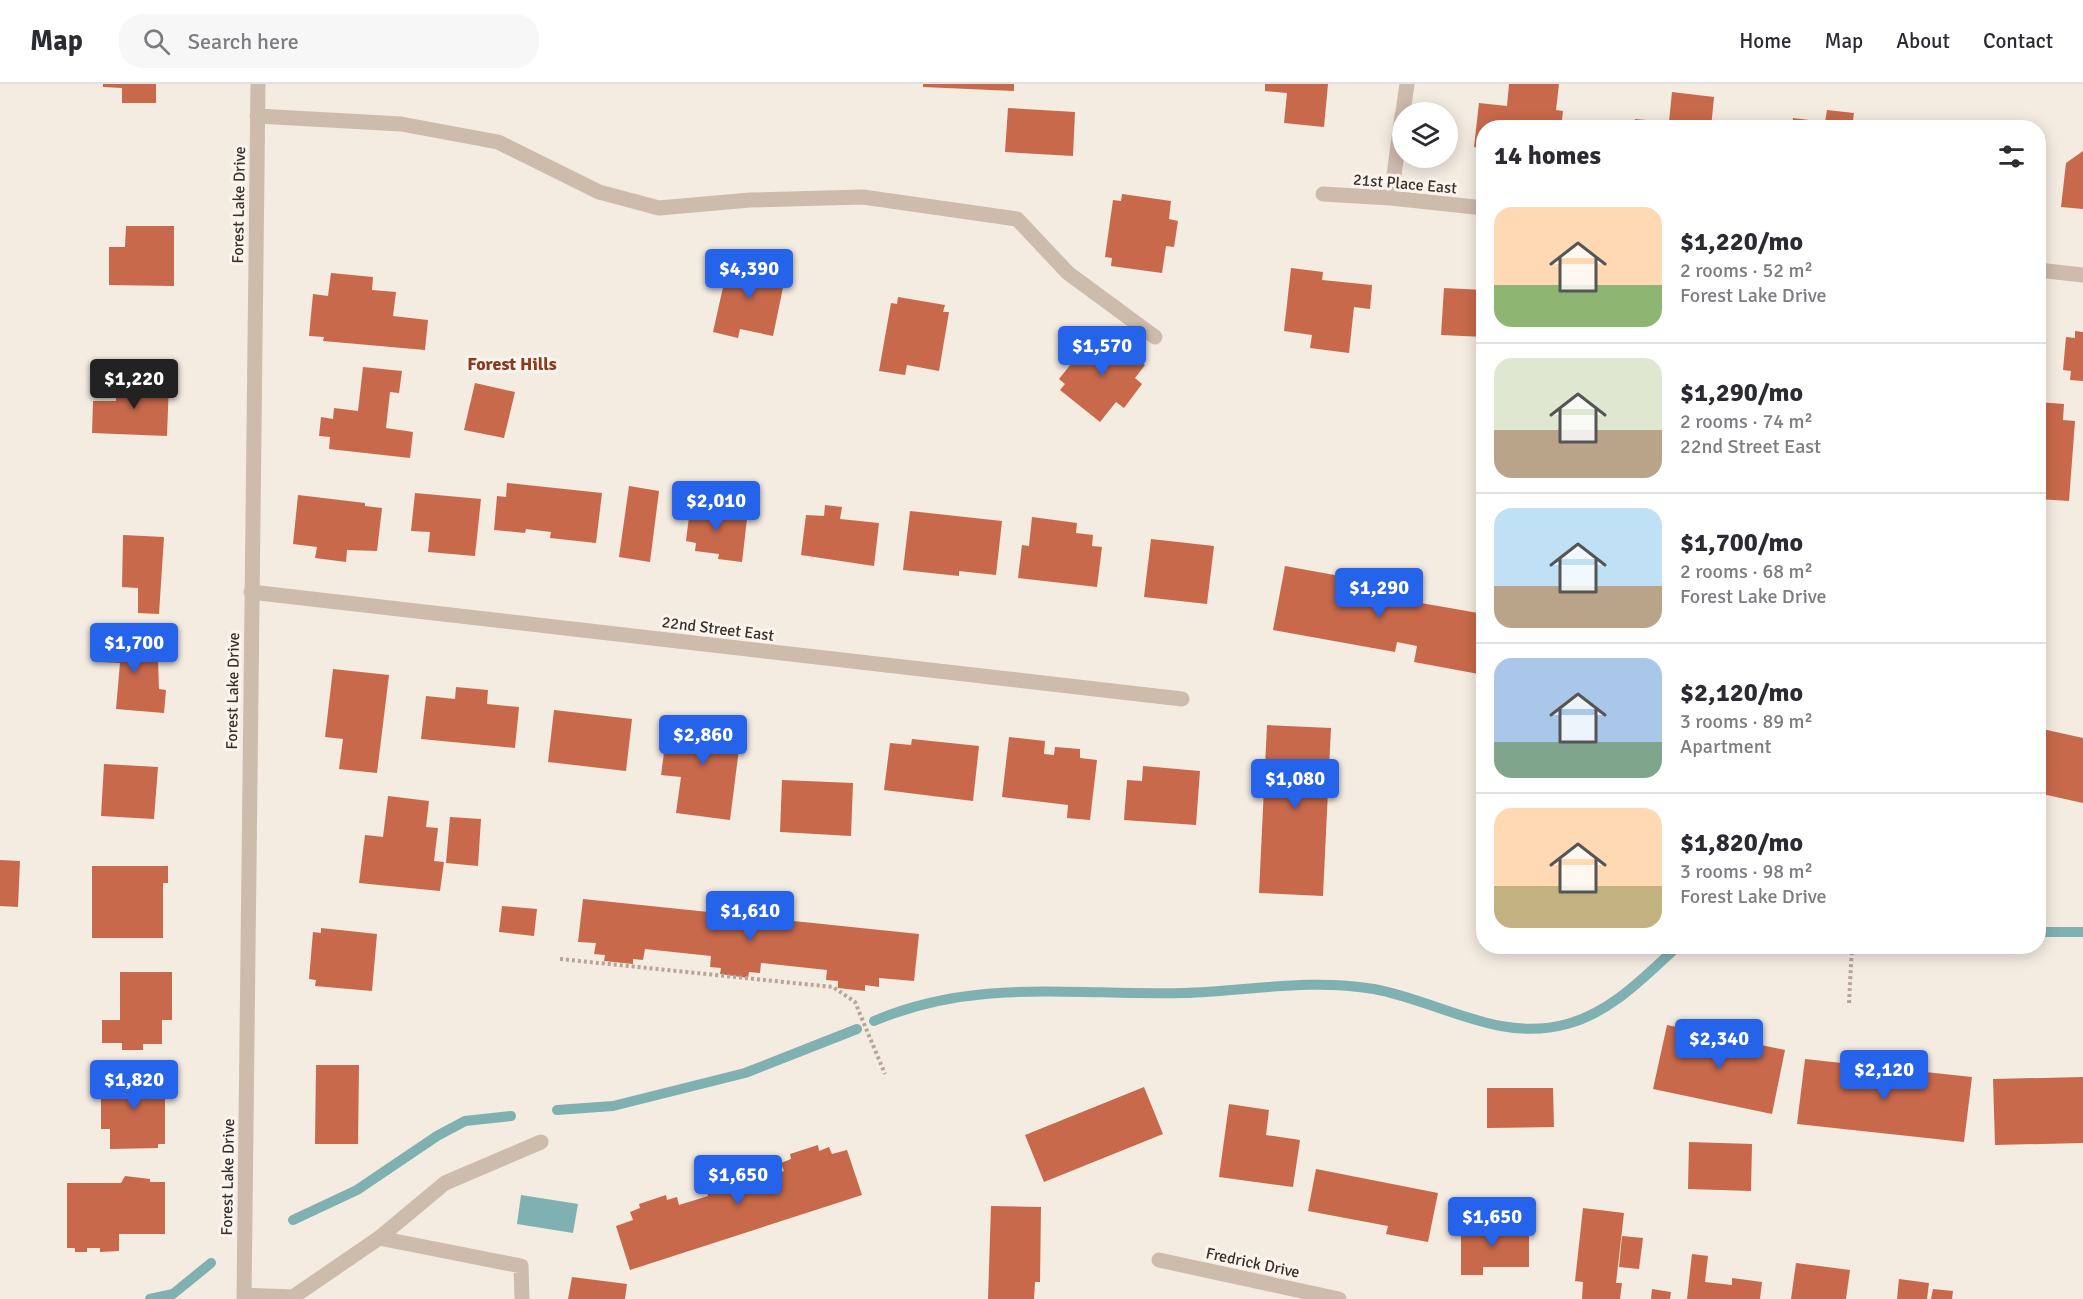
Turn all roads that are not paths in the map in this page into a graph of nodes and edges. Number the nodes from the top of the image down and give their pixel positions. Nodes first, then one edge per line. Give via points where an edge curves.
1 (258, 84) edge
2 (1407, 84) edge
3 (1405, 102) edge
4 (257, 116) junction
5 (1395, 168) edge
6 (1323, 194) dead end
7 (1391, 198) junction
8 (1476, 207) edge
9 (2046, 271) edge
10 (2083, 275) edge
11 (1155, 337) dead end
12 (251, 592) junction
13 (1182, 699) dead end
14 (541, 1142) dead end
15 (379, 1239) junction
16 (1158, 1260) dead end
17 (244, 1297) edge
18 (299, 1298) edge
19 (522, 1299) edge
20 (1339, 1299) edge

1 - 4 street, Forest Lake Drive
2 - 3 street
4 - 11 street via 401,124 498,142 599,192 659,208 862,196 1017,219 1068,273
4 - 12 street, Forest Lake Drive
5 - 7 street
6 - 7 street, 21st Place East
7 - 8 street, 21st Place East
9 - 10 street
12 - 13 street, 22nd Street East
12 - 17 street, Forest Lake Drive
14 - 15 street via 445,1183
15 - 18 street
15 - 19 street via 521,1266
16 - 20 street, Fredrick Drive
17 - 18 street

